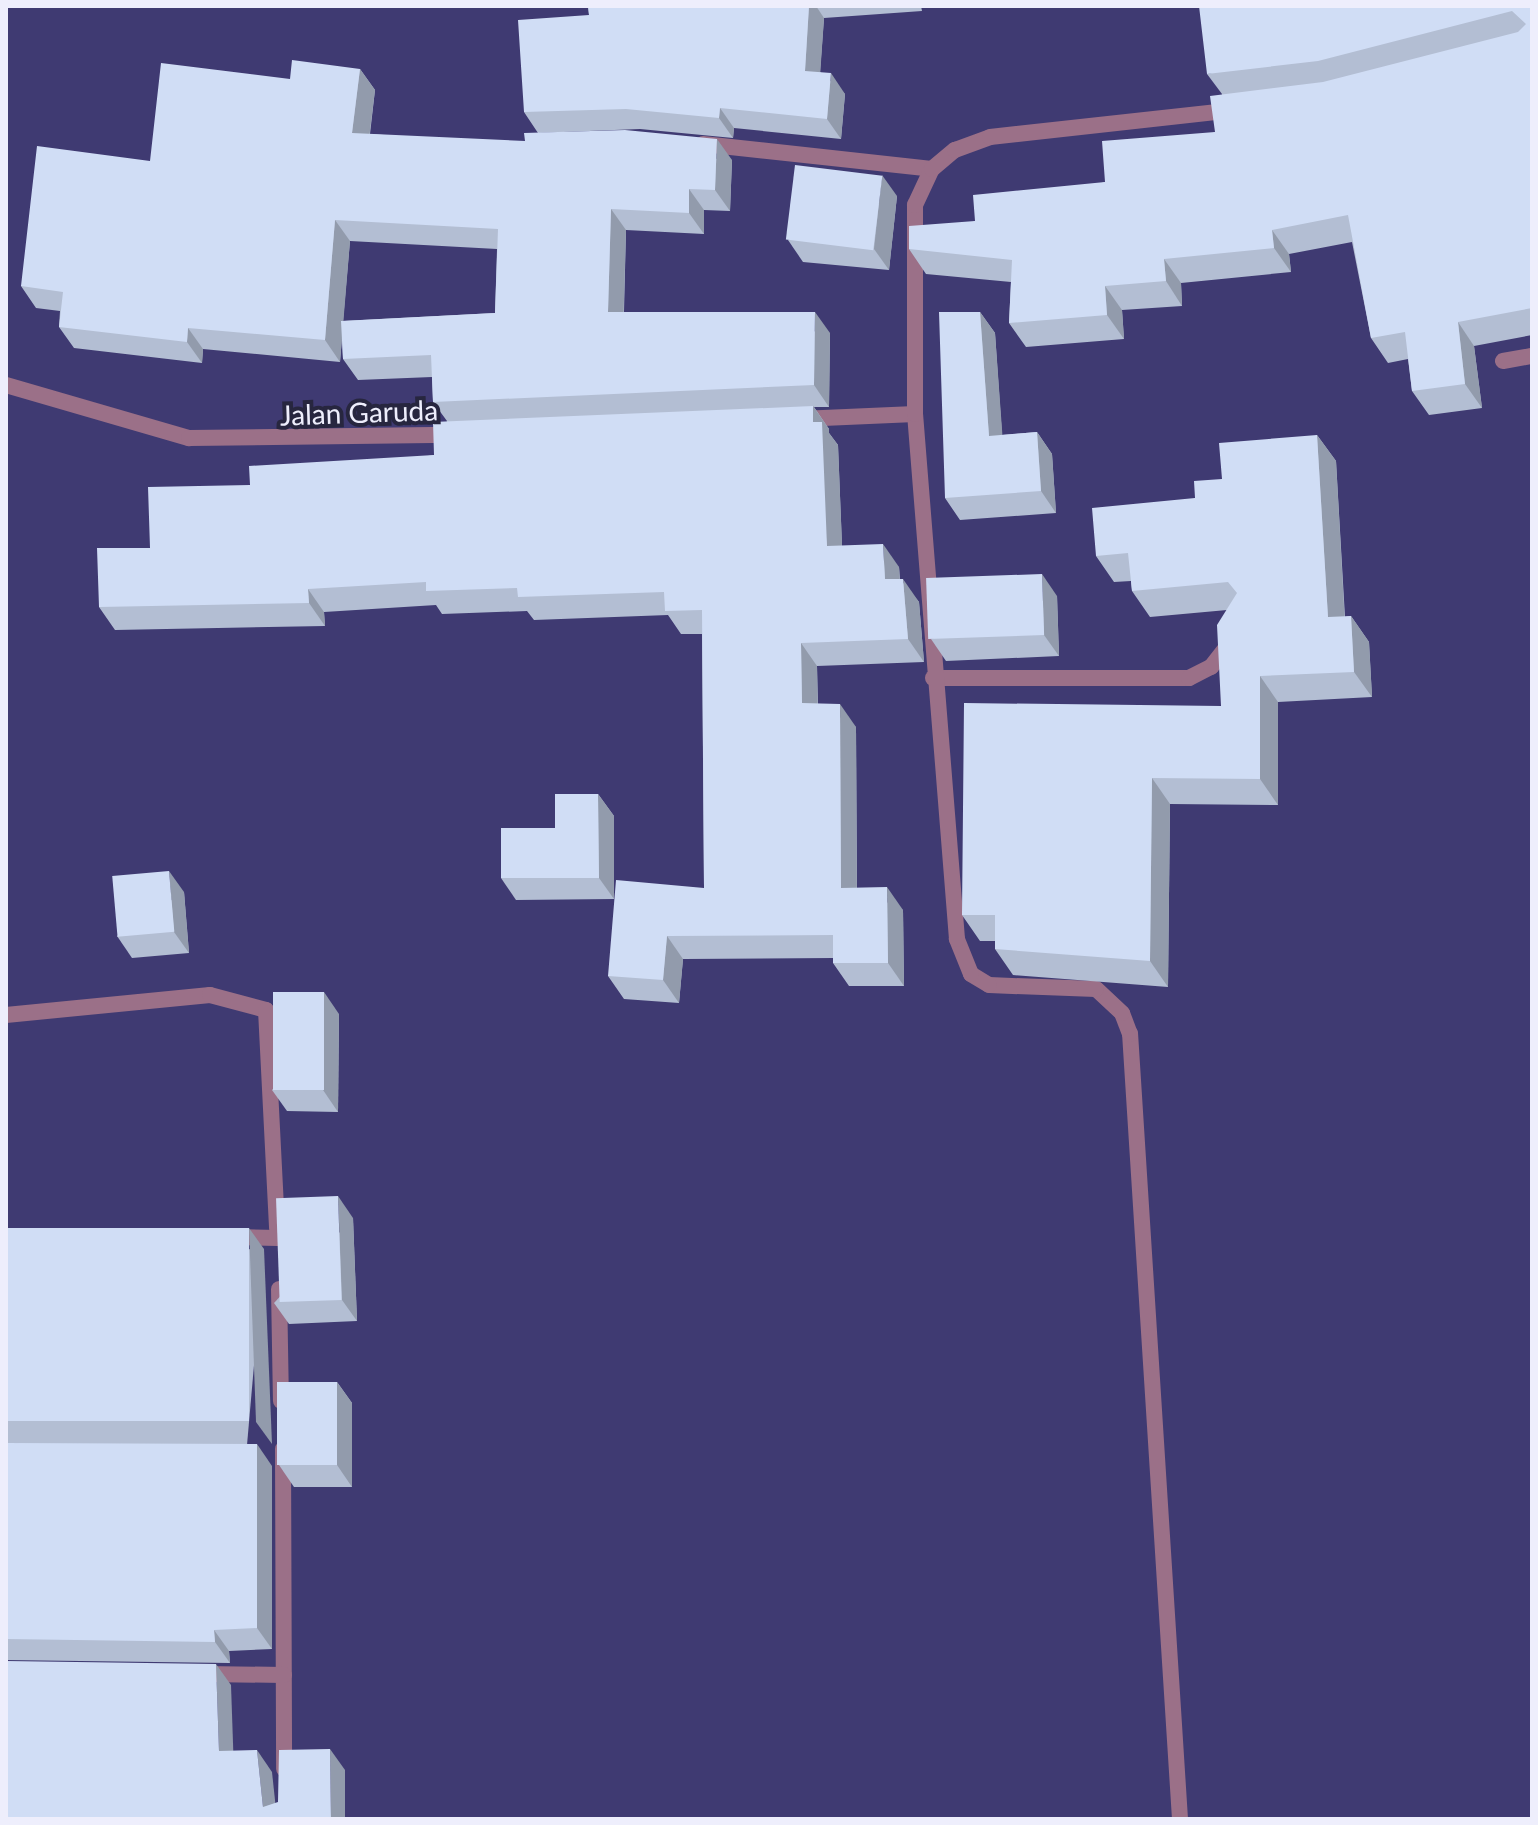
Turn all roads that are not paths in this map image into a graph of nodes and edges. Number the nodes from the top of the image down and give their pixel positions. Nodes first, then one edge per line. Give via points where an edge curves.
1 (1262, 107) edge
2 (685, 143) edge
3 (932, 169) junction
4 (1532, 356) edge
5 (1503, 361) dead end
6 (6, 385) edge
7 (915, 414) junction
8 (772, 420) edge
9 (472, 434) edge
10 (1244, 619) edge
11 (933, 678) junction
12 (6, 1015) edge
13 (214, 1237) edge
14 (278, 1253) junction
15 (191, 1674) edge
16 (284, 1675) junction
17 (283, 1790) edge
18 (1180, 1819) edge

1 - 3 street via 990,137 955,150
2 - 3 street
3 - 7 street via 915,205
4 - 5 street
6 - 9 street, Jalan Garuda via 189,438
7 - 8 street
7 - 11 street
10 - 11 street via 1211,667 1189,678
11 - 18 street via 960,957 989,985 1096,989 1122,1013 1130,1034
12 - 14 street via 210,995 266,1010
13 - 14 street
14 - 16 street via 275,1455
15 - 16 street
16 - 17 street

